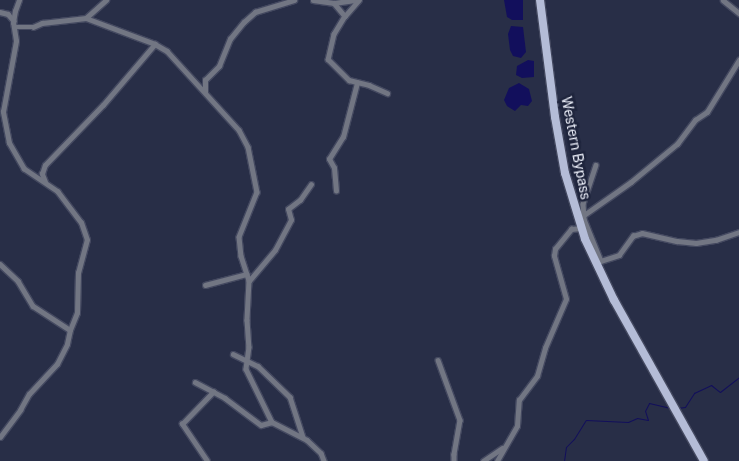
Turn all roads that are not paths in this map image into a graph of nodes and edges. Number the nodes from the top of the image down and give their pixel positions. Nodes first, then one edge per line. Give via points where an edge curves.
1 (19, 0) edge
2 (106, 0) edge
3 (294, 0) edge
4 (313, 0) edge
5 (357, 0) edge
6 (540, 0) edge
7 (723, 0) edge
8 (334, 3) junction
9 (0, 12) edge
10 (739, 13) edge
11 (345, 16) junction
12 (86, 18) junction
13 (14, 21) junction
14 (16, 27) junction
15 (155, 44) junction
16 (739, 60) edge
17 (191, 80) junction
18 (205, 80) junction
19 (357, 83) junction
20 (206, 93) junction
21 (387, 93) dead end
22 (596, 165) dead end
23 (45, 182) junction
24 (311, 184) dead end
25 (336, 191) dead end
26 (584, 215) junction
27 (581, 228) junction
28 (739, 232) edge
29 (0, 264) edge
30 (247, 274) junction
31 (249, 281) junction
32 (205, 285) dead end
33 (70, 330) junction
34 (233, 354) dead end
35 (247, 360) junction
36 (438, 360) dead end
37 (195, 382) dead end
38 (213, 392) junction
39 (272, 422) junction
40 (0, 437) edge
41 (302, 437) junction
42 (504, 446) junction
43 (207, 461) edge
44 (324, 461) edge
45 (454, 461) edge
46 (483, 461) edge
47 (497, 461) edge
48 (704, 461) edge

1 - 13 street
2 - 12 street
3 - 18 street via 249,16 230,39 219,66
4 - 8 street
5 - 8 street
5 - 11 street
6 - 27 main road, Western Bypass via 565,173
7 - 10 street
8 - 11 street
9 - 13 street via 8,14
11 - 19 street via 334,34 328,59 342,74
12 - 14 street via 21,29
12 - 15 street
13 - 14 street
14 - 23 street via 3,112 9,143 24,168
15 - 17 street via 167,50
15 - 23 street via 103,105 45,165 42,174
16 - 26 street via 707,112 695,120 677,144
17 - 18 street
17 - 20 street
18 - 20 street
19 - 21 street
19 - 25 street via 343,137 329,159 334,168
20 - 30 street via 239,130 248,147 258,192 239,237
22 - 26 street via 583,204
23 - 33 street via 58,192 86,235 78,273 77,312
24 - 31 street via 300,200 288,209 291,220 274,250
26 - 28 street via 601,261 619,255 633,236 642,233 696,243
27 - 42 street via 571,229 555,249 566,300 536,376 522,394 516,426
27 - 48 main road, Western Bypass via 614,300
29 - 33 street via 18,282 33,306
30 - 31 street
30 - 32 street
31 - 35 street
33 - 40 street via 58,364 29,394
34 - 35 street
35 - 39 street via 246,369
35 - 41 street via 273,379 290,397
36 - 45 street via 460,420
37 - 38 street
38 - 39 street via 261,425
38 - 43 street via 182,424
39 - 41 street
41 - 44 street via 321,452
42 - 46 street
42 - 47 street

